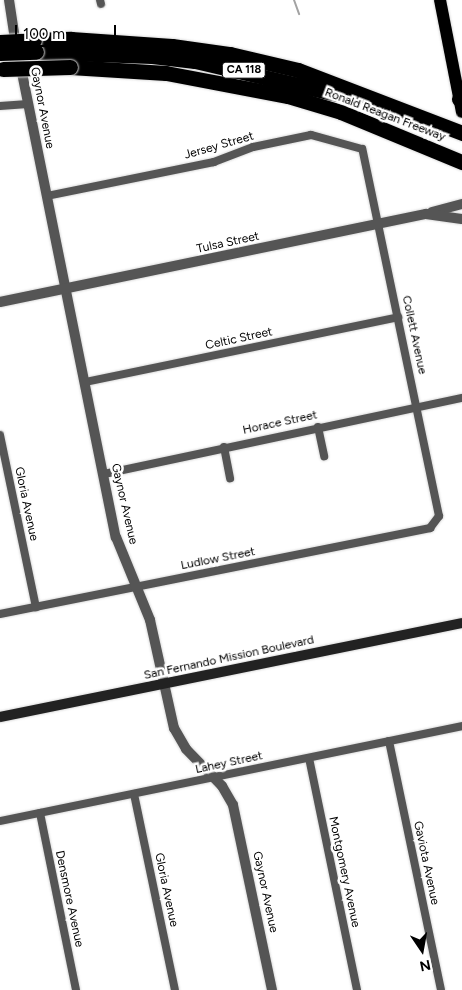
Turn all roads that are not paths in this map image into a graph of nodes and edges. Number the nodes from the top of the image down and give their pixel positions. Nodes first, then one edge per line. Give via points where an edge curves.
1 (9, 0) edge
2 (440, 0) edge
3 (0, 42) edge
4 (35, 46) junction
5 (0, 53) edge
6 (2, 70) edge
7 (461, 103) edge
8 (28, 104) junction
9 (0, 106) edge
10 (442, 129) junction
11 (462, 133) edge
12 (462, 144) edge
13 (365, 154) joint
14 (462, 162) edge
15 (47, 196) junction
16 (462, 204) edge
17 (426, 214) junction
18 (462, 219) edge
19 (379, 225) junction
20 (66, 288) junction
21 (0, 302) edge
22 (398, 317) junction
23 (85, 382) junction
24 (462, 398) edge
25 (417, 407) junction
26 (318, 427) junction
27 (0, 435) edge
28 (224, 447) junction
29 (324, 456) dead end
30 (104, 474) junction
31 (230, 478) dead end
32 (438, 521) joint
33 (138, 586) junction
34 (36, 607) junction
35 (0, 614) edge
36 (462, 623) edge
37 (163, 684) junction
38 (0, 717) edge
39 (462, 726) edge
40 (389, 741) junction
41 (309, 758) junction
42 (215, 777) junction
43 (134, 794) junction
44 (40, 813) junction
45 (0, 821) edge
46 (76, 990) edge
47 (175, 990) edge
48 (272, 990) edge
49 (357, 990) edge
50 (441, 990) edge

1 - 8 street, Gaynor Avenue
2 - 7 main road
3 - 4 highway, Ronald Reagan Freeway / CA 118, bridge
4 - 5 highway, CA 118, bridge
4 - 10 highway, Ronald Reagan Freeway / CA 118 via 71,39 172,46 230,54 298,70
6 - 14 highway, Ronald Reagan Freeway / CA 118, bridge via 70,67 166,73 288,96 341,112
8 - 9 street
8 - 15 street, Gaynor Avenue
10 - 11 highway, Ronald Reagan Freeway / CA 118
10 - 12 highway, CA 118
13 - 15 street, Jersey Street via 358,146 311,135 253,147 214,162
13 - 19 street, Collett Avenue
15 - 20 street, Gaynor Avenue
16 - 17 street
17 - 18 street, Tulsa Street
17 - 19 street, Tulsa Street
19 - 20 street, Tulsa Street
19 - 22 street, Collett Avenue
20 - 21 street, Tulsa Street
20 - 23 street, Gaynor Avenue
22 - 23 street, Celtic Street
22 - 25 street, Collett Avenue
23 - 30 street, Gaynor Avenue
24 - 25 street, Horace Street
25 - 26 street, Horace Street
25 - 32 street, Collett Avenue via 440,510
26 - 28 street, Horace Street
26 - 29 street
27 - 34 street, Gloria Avenue
28 - 30 street, Horace Street
28 - 31 street
30 - 33 street, Gaynor Avenue via 120,550
32 - 33 street, Ludlow Street via 430,528
33 - 34 street, Ludlow Street
33 - 37 street, Gaynor Avenue via 150,620
34 - 35 street, Ludlow Street
36 - 37 main road, San Fernando Mission Boulevard
37 - 38 main road, San Fernando Mission Boulevard
37 - 42 street, Gaynor Avenue via 170,719 181,742
39 - 40 street, Lahey Street
40 - 41 street, Lahey Street
40 - 50 street, Gaviota Avenue
41 - 42 street, Lahey Street
41 - 49 street, Montgomery Avenue
42 - 43 street, Lahey Street
42 - 48 street, Gaynor Avenue via 228,795 236,817
43 - 44 street, Lahey Street
43 - 47 street, Gloria Avenue
44 - 45 street, Lahey Street
44 - 46 street, Densmore Avenue

